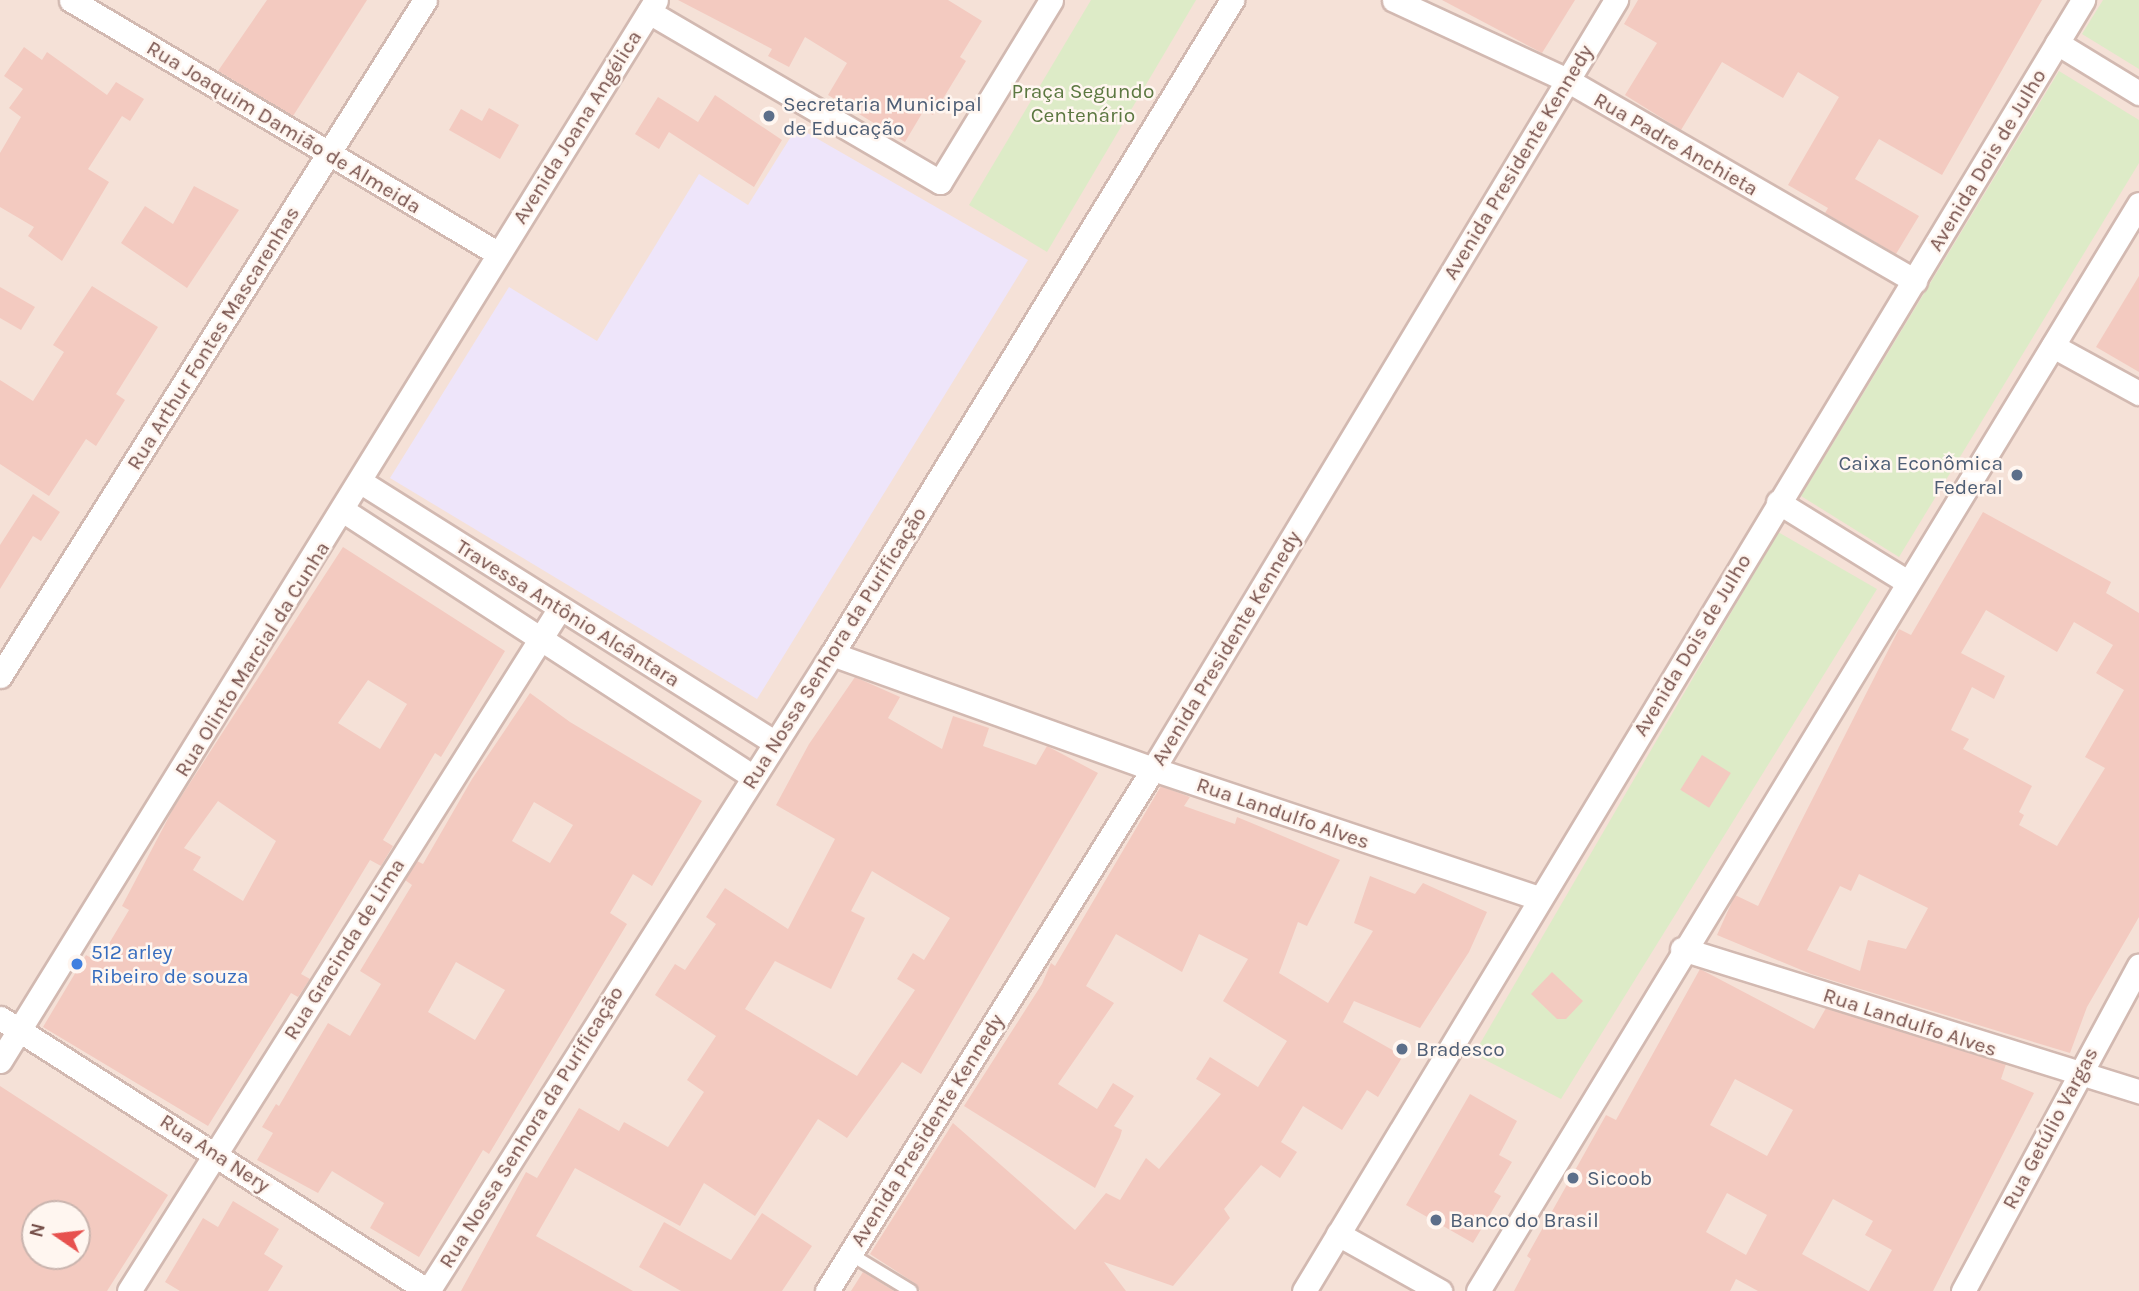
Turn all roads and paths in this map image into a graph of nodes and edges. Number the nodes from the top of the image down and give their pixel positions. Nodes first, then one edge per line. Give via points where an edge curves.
1 (71, 0) edge
2 (425, 0) edge
3 (1051, 0) edge
4 (1232, 0) edge
5 (1394, 0) edge
6 (1616, 0) edge
7 (2083, 0) edge
8 (652, 6) edge
9 (2056, 43) junction
10 (1567, 80) junction
11 (2139, 93) edge
12 (328, 155) junction
13 (2139, 204) edge
14 (497, 253) junction
15 (1914, 281) junction
16 (2053, 346) junction
17 (2139, 393) edge
18 (361, 482) junction
19 (1778, 502) junction
20 (344, 511) junction
21 (1906, 581) junction
22 (560, 608) junction
23 (539, 640) junction
24 (832, 654) junction
25 (0, 676) edge
26 (775, 743) junction
27 (1153, 769) junction
28 (753, 777) junction
29 (1538, 898) junction
30 (1682, 949) junction
31 (2139, 966) edge
32 (0, 1018) edge
33 (20, 1031) junction
34 (0, 1061) edge
35 (2077, 1075) junction
36 (2139, 1091) edge
37 (215, 1153) junction
38 (1338, 1234) junction
39 (850, 1254) junction
40 (129, 1291) edge
41 (428, 1291) edge
42 (827, 1291) edge
43 (911, 1291) edge
44 (1304, 1291) edge
45 (1440, 1291) edge
46 (1478, 1291) edge
47 (1962, 1291) edge

1 - 12 street, Rua Joaquim Damião de Almeida
2 - 12 street, Rua Arthur Fontes Mascarenhas
3 - 8 street via 940,182
4 - 24 street, Rua Nossa Senhora da Purificação
5 - 10 street, Rua Padre Anchieta
6 - 10 street, Avenida Presidente Kennedy
7 - 9 street, Avenida Dois de Julho
8 - 14 street, Avenida Joana Angélica
9 - 11 street
9 - 15 street, Avenida Dois de Julho
10 - 15 street, Rua Padre Anchieta
10 - 27 street, Avenida Presidente Kennedy
12 - 14 street, Rua Joaquim Damião de Almeida
12 - 25 street, Rua Arthur Fontes Mascarenhas
13 - 16 street
14 - 18 street, Rua Olinto Marcial da Cunha
15 - 19 street, Avenida Dois de Julho
16 - 17 street
16 - 21 street
18 - 20 street, Rua Olinto Marcial da Cunha
18 - 22 street, Travessa Antônio Alcântara
19 - 21 street
19 - 29 street, Avenida Dois de Julho
20 - 23 street, Travessa Antônio Alcântara
20 - 33 street, Rua Olinto Marcial da Cunha
21 - 30 street
22 - 23 street, Rua Gracinda de Lima
22 - 26 street, Travessa Antônio Alcântara
23 - 28 street, Travessa Antônio Alcântara
23 - 37 street, Rua Gracinda de Lima
24 - 26 street, Rua Nossa Senhora da Purificação
24 - 27 street, Rua Landulfo Alves
26 - 28 street, Rua Nossa Senhora da Purificação
27 - 29 street, Rua Landulfo Alves
27 - 39 street, Avenida Presidente Kennedy
28 - 41 street, Rua Nossa Senhora da Purificação
29 - 38 street, Avenida Dois de Julho
30 - 35 street, Rua Landulfo Alves
30 - 46 street
31 - 35 street, Rua Getúlio Vargas
32 - 33 street, Rua Ana Nery
33 - 34 street, Rua Olinto Marcial da Cunha
33 - 37 street, Rua Ana Nery
35 - 36 street, Rua Landulfo Alves
35 - 47 street, Rua Getúlio Vargas
37 - 40 street, Rua Gracinda de Lima
37 - 41 street, Rua Ana Nery
38 - 44 street, Avenida Dois de Julho
38 - 45 street
39 - 42 street, Avenida Presidente Kennedy
39 - 43 lane

